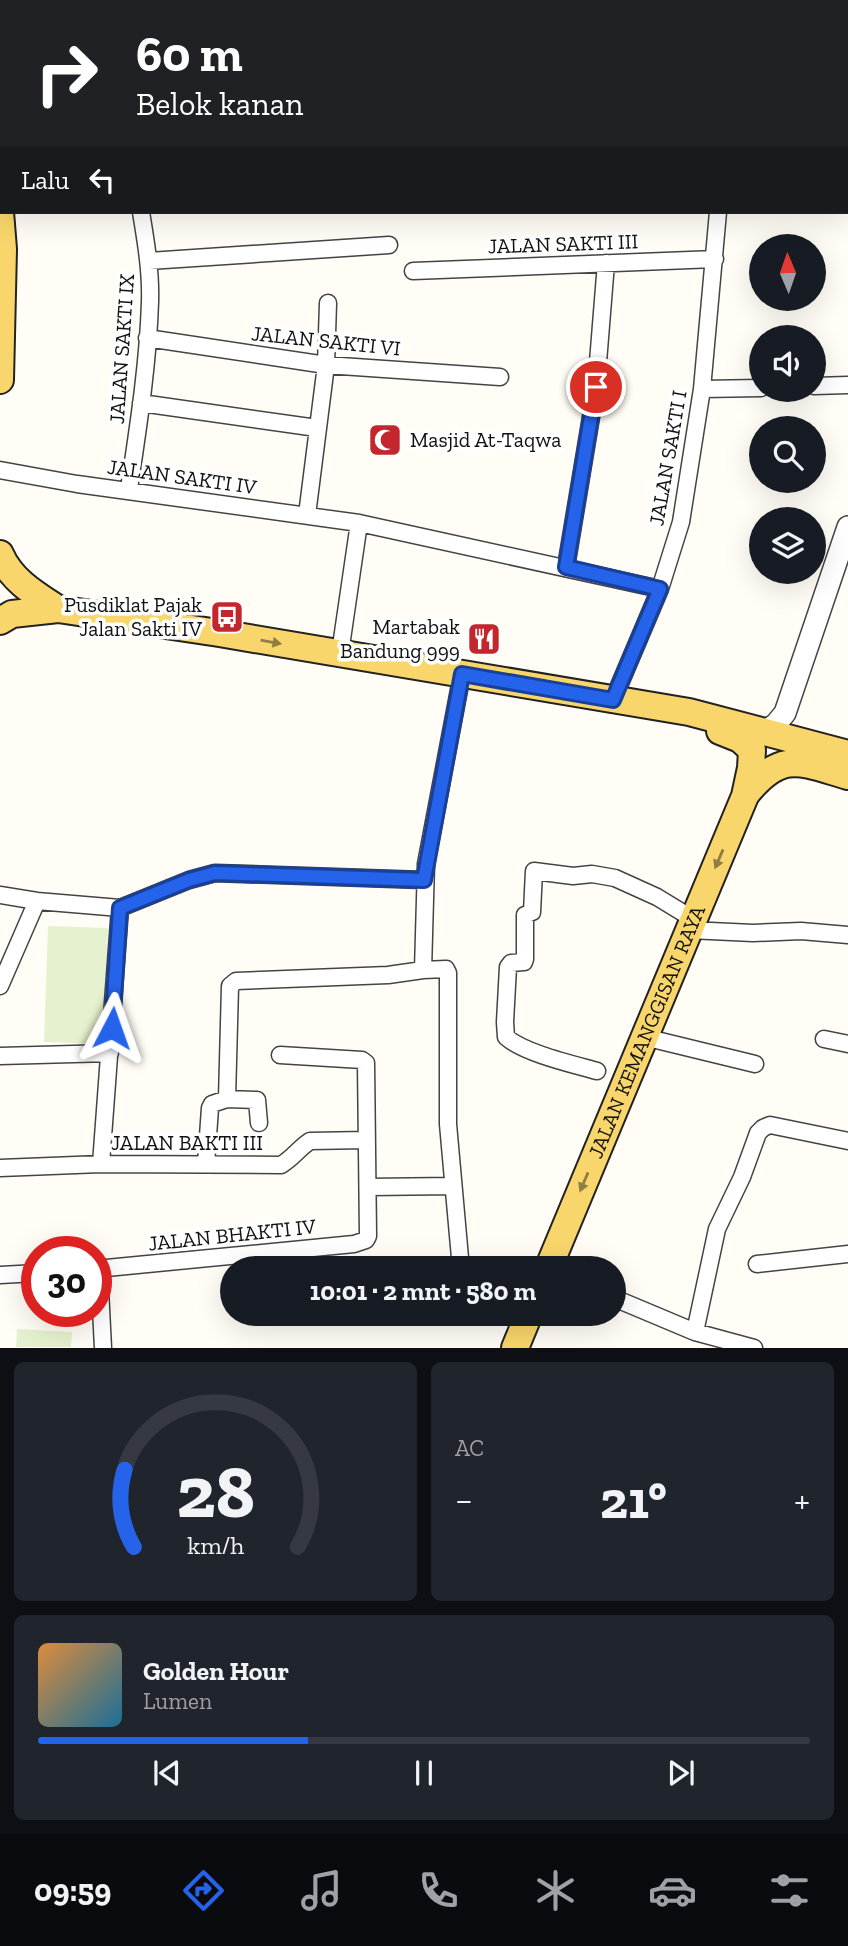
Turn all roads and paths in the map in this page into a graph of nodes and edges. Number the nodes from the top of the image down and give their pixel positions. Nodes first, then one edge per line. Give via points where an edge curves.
1 (0, 214) edge
2 (141, 214) edge
3 (718, 214) edge
4 (1, 244) edge
5 (389, 245) dead end
6 (715, 259) junction
7 (149, 261) junction
8 (606, 263) junction
9 (413, 271) dead end
10 (328, 303) dead end
11 (147, 338) junction
12 (327, 365) junction
13 (500, 377) dead end
14 (0, 380) edge
15 (848, 385) edge
16 (826, 386) edge
17 (749, 388) edge
18 (702, 389) junction
19 (141, 403) junction
20 (317, 428) junction
21 (0, 470) edge
22 (129, 489) junction
23 (307, 515) junction
24 (359, 523) junction
25 (848, 527) edge
26 (0, 554) edge
27 (566, 567) junction
28 (660, 589) junction
29 (58, 609) junction
30 (0, 621) edge
31 (340, 653) junction
32 (462, 674) junction
33 (613, 700) junction
34 (688, 712) junction
35 (779, 727) junction
36 (848, 754) edge
37 (848, 776) edge
38 (745, 796) junction
39 (424, 880) junction
40 (0, 895) edge
41 (37, 901) junction
42 (120, 908) junction
43 (691, 925) junction
44 (848, 935) edge
45 (423, 970) junction
46 (0, 986) edge
47 (644, 1037) junction
48 (824, 1039) dead end
49 (848, 1044) edge
50 (110, 1053) junction
51 (280, 1055) dead end
52 (0, 1056) edge
53 (755, 1064) dead end
54 (597, 1071) dead end
55 (227, 1099) junction
56 (259, 1124) dead end
57 (366, 1140) junction
58 (848, 1141) edge
59 (101, 1164) junction
60 (206, 1164) junction
61 (0, 1168) edge
62 (453, 1186) junction
63 (369, 1187) junction
64 (848, 1254) edge
65 (460, 1256) edge
66 (553, 1256) edge
67 (757, 1264) dead end
68 (112, 1268) edge
69 (21, 1274) edge
70 (0, 1275) edge
71 (626, 1303) edge
72 (524, 1326) edge
73 (102, 1327) edge
74 (695, 1332) junction
75 (103, 1348) edge
76 (515, 1348) edge
77 (754, 1348) edge

1 - 4 main road
2 - 7 street, JALAN SAKTI IX
3 - 6 street, JALAN SAKTI I
4 - 14 main road
5 - 7 street
6 - 8 street, JALAN SAKTI III
6 - 18 street, JALAN SAKTI I
7 - 11 street, JALAN SAKTI IX
8 - 9 street, JALAN SAKTI III
8 - 27 street via 596,387
10 - 12 street
11 - 12 street, JALAN SAKTI VI
11 - 19 street, JALAN SAKTI IX
12 - 13 street, JALAN SAKTI VI
12 - 20 street
15 - 16 street
17 - 18 street
18 - 28 street, JALAN SAKTI I via 681,523
19 - 20 street
19 - 22 street, JALAN SAKTI IX
20 - 23 street
21 - 22 street, JALAN SAKTI IV
22 - 23 street, JALAN SAKTI IV
23 - 24 street, JALAN SAKTI IV
24 - 27 street, JALAN SAKTI IV
24 - 31 street
25 - 35 street
26 - 29 main road via 24,586
27 - 28 street, JALAN SAKTI IV
28 - 33 street, JALAN SAKTI I
29 - 30 main road via 12,614
29 -> 31 main road
31 - 32 main road
32 - 33 main road
32 - 39 street
33 - 34 main road
34 - 35 main road
34 - 38 main road via 752,750
35 - 36 main road
37 - 38 main road via 787,763 767,771
38 -> 43 main road, JALAN KEMANGGISAN RAYA
39 - 42 street via 215,873
39 - 45 street
40 - 41 street
41 - 42 street
41 - 46 street
42 - 50 street
43 - 44 street via 753,933
43 - 47 main road, JALAN KEMANGGISAN RAYA
43 - 54 street via 657,897 615,878 534,871 532,912 525,915 525,961 508,967 506,1037 559,1061
45 - 55 street via 232,983
45 - 62 street via 442,968 449,973 448,1124
47 - 53 street
47 -> 66 main road, JALAN KEMANGGISAN RAYA
48 - 49 street
50 - 52 street
50 - 59 street
51 - 57 street via 364,1060
55 - 56 street via 257,1100
55 - 60 street via 210,1108
57 - 60 street, JALAN BAKTI III via 310,1142 281,1165
57 - 63 street
58 - 74 street via 770,1125 762,1128 717,1229
59 - 60 street, JALAN BAKTI III
59 - 61 street, JALAN BAKTI III
62 - 63 street
62 - 65 street
63 - 68 street, JALAN BHAKTI IV via 368,1236 363,1243
64 - 67 street
69 - 70 street
71 - 74 street
72 - 76 main road
73 - 75 street
74 - 77 street

